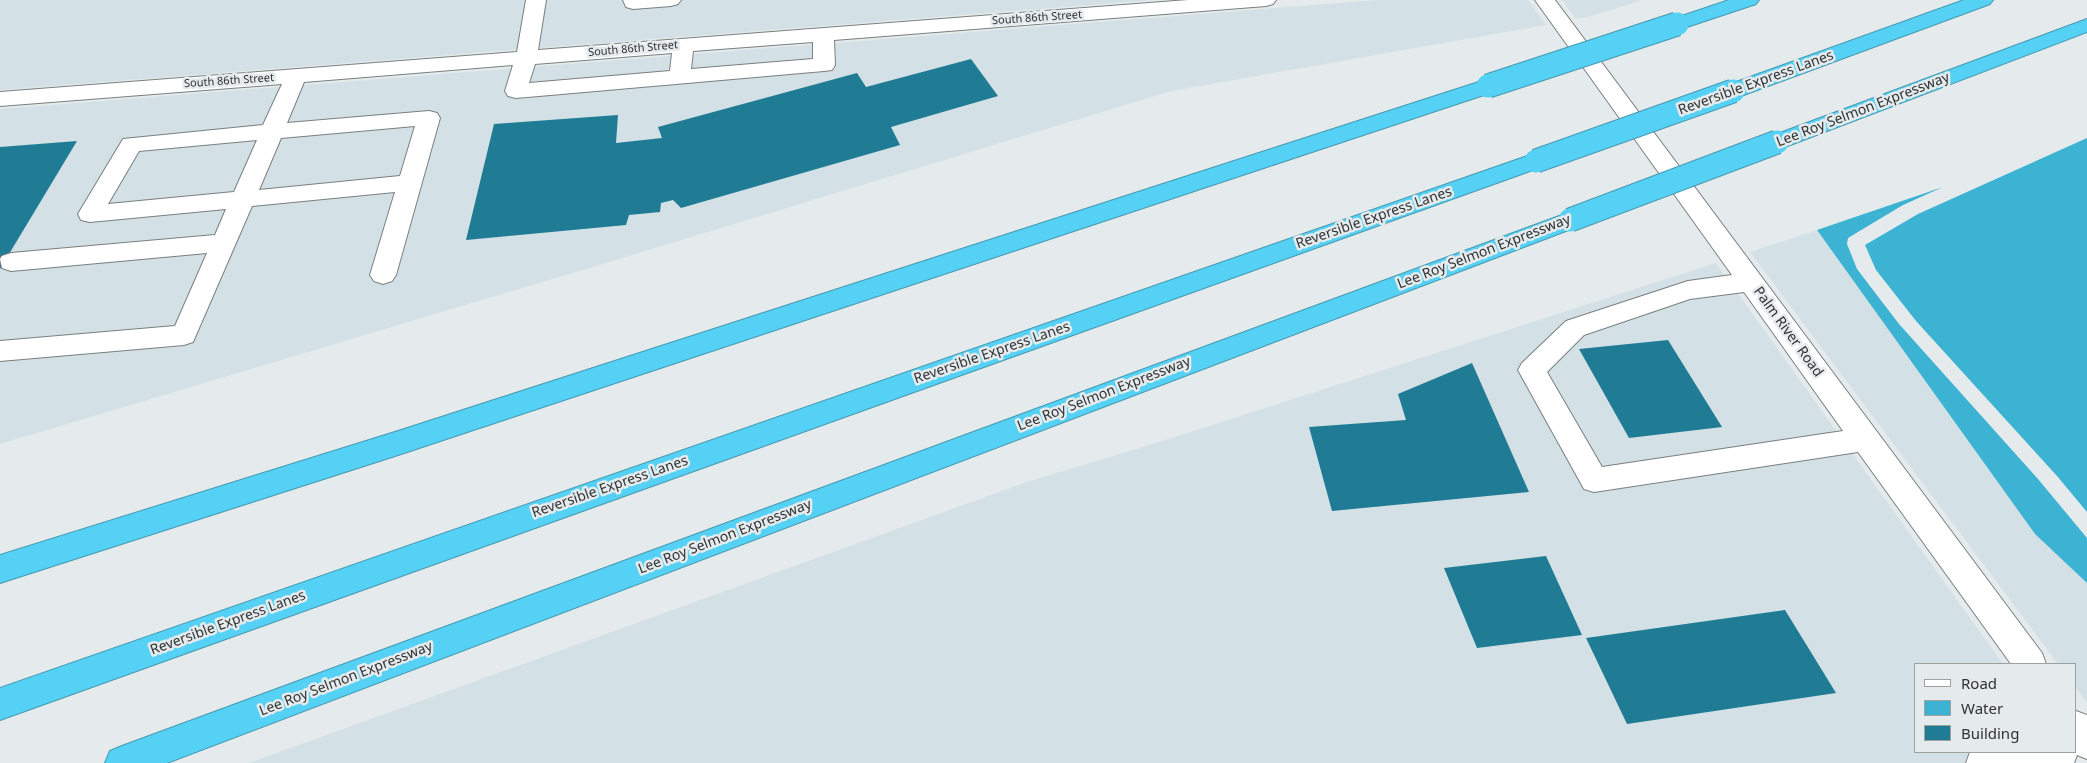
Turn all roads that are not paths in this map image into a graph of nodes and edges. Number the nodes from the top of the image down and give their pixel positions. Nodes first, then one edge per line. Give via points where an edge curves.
1 (536, 0) edge
2 (633, 0) edge
3 (671, 0) edge
4 (1266, 0) edge
5 (1545, 0) edge
6 (1749, 0) edge
7 (1983, 0) edge
8 (1002, 10) edge
9 (2087, 25) edge
10 (823, 35) junction
11 (682, 45) junction
12 (526, 59) junction
13 (296, 76) junction
14 (680, 77) junction
15 (0, 99) edge
16 (271, 132) junction
17 (410, 182) junction
18 (243, 198) junction
19 (224, 242) junction
20 (11, 262) dead end
21 (383, 276) dead end
22 (1751, 282) junction
23 (0, 351) edge
24 (1866, 439) junction
25 (0, 569) edge
26 (2029, 663) edge
27 (0, 704) edge
28 (2077, 727) edge
29 (2087, 742) edge
30 (2054, 753) edge
31 (122, 763) edge
32 (1983, 763) edge

1 - 12 street
2 - 3 street via 632,3
4 - 8 street, South 86th Street
5 - 22 street, Palm River Road
6 - 25 highway, bridge via 414,438
7 - 27 highway, Reversible Express Lanes, bridge
8 - 10 street, South 86th Street
9 - 31 highway, Lee Roy Selmon Expressway, bridge
10 - 11 street, South 86th Street
10 - 14 street via 824,65
11 - 12 street, South 86th Street
11 - 14 street
12 - 13 street, South 86th Street
12 - 14 street via 516,91
13 - 15 street, South 86th Street
13 - 16 street
16 - 17 street via 429,118
16 - 18 street
16 - 18 street via 131,144 90,214
17 - 18 street
17 - 21 street
18 - 19 street
19 - 20 street
19 - 23 street via 184,335
22 - 24 street, Palm River Road
22 - 24 street via 1688,290 1575,328 1532,370 1594,480
24 - 26 street, Palm River Road
28 - 29 street
30 - 32 street

